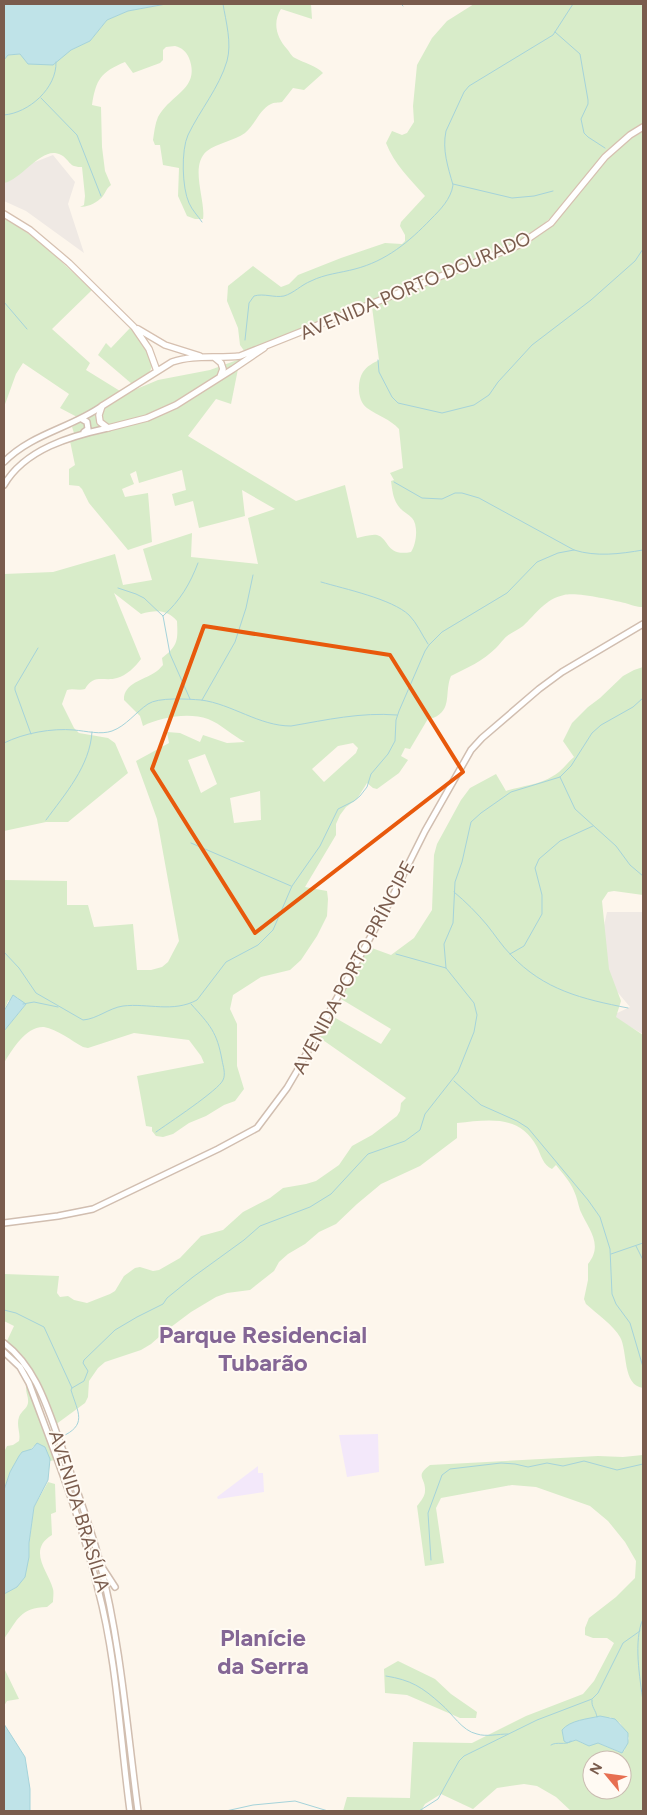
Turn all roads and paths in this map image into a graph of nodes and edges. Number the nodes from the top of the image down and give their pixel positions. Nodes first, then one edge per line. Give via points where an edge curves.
1 (643, 127) edge
2 (4, 214) edge
3 (134, 327) junction
4 (264, 348) junction
5 (205, 357) junction
6 (215, 358) junction
7 (226, 358) junction
8 (154, 365) junction
9 (231, 370) junction
10 (158, 371) junction
11 (220, 377) junction
12 (136, 386) junction
13 (102, 406) junction
14 (82, 419) junction
15 (108, 428) junction
16 (82, 433) junction
17 (4, 462) edge
18 (4, 485) edge
19 (643, 624) edge
20 (4, 1223) edge
21 (4, 1343) edge
22 (4, 1352) edge
23 (100, 1563) junction
24 (115, 1587) dead end
25 (130, 1811) edge
26 (138, 1811) edge

1 - 4 main road, AVENIDA PORTO DOURADO via 605,157 551,223 519,245
2 - 3 main road via 30,230 69,263
3 - 5 main road via 165,345
3 - 8 main road
4 - 7 main road, AVENIDA PORTO DOURADO
4 - 9 main road, AVENIDA PORTO DOURADO
5 - 6 main road, AVENIDA PORTO DOURADO
5 - 10 main road, AVENIDA PORTO DOURADO via 181,359
6 - 7 main road, AVENIDA PORTO DOURADO
6 - 11 main road via 223,369
7 - 9 main road
8 - 10 main road
8 - 12 main road
9 - 11 main road, AVENIDA PORTO DOURADO
10 - 12 main road, AVENIDA PORTO DOURADO
11 - 15 main road, AVENIDA PORTO DOURADO via 158,414
12 - 13 main road, AVENIDA PORTO DOURADO
13 - 14 street, AVENIDA PORTO DOURADO
13 - 15 main road via 100,422
14 - 16 street via 87,422 88,429
14 - 17 street, AVENIDA PORTO DOURADO via 29,442
15 - 16 street, AVENIDA PORTO DOURADO
16 - 18 street, AVENIDA PORTO DOURADO via 40,451 20,465
19 - 20 street, AVENIDA PORTO PRÍNCIPE via 562,672 471,750 301,1064 257,1128 93,1208
21 - 23 street, AVENIDA BRASÍLIA via 30,1370 73,1477
22 - 25 street, AVENIDA BRASÍLIA via 26,1377 75,1510 99,1590 108,1636
23 - 24 street
23 - 26 street, AVENIDA BRASÍLIA via 115,1643

